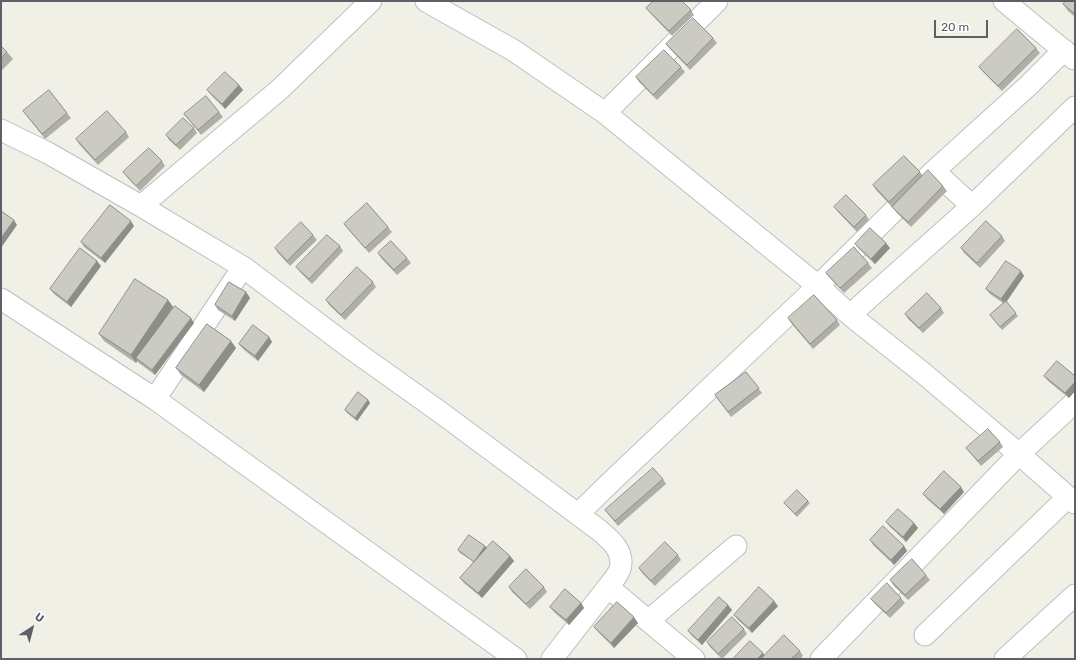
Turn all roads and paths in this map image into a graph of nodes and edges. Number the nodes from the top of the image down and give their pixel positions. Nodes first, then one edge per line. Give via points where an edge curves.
1 (371, 1) edge
2 (426, 1) edge
3 (717, 1) edge
4 (1004, 1) edge
5 (1069, 55) edge
6 (1075, 107) edge
7 (605, 113) junction
8 (1, 130) edge
9 (934, 171) junction
10 (141, 206) junction
11 (972, 206) junction
12 (243, 267) junction
13 (818, 286) junction
14 (1, 299) edge
15 (850, 315) junction
16 (155, 399) junction
17 (1075, 402) edge
18 (1019, 454) junction
19 (1072, 500) edge
20 (578, 514) junction
21 (736, 546) dead end
22 (608, 587) junction
23 (1075, 595) edge
24 (648, 621) junction
25 (925, 635) dead end
26 (516, 659) edge
27 (552, 659) edge
28 (694, 659) edge
29 (821, 659) edge
30 (1005, 659) edge

1 - 10 street via 279,90
2 - 7 street via 513,50
3 - 7 street
4 - 5 street
5 - 9 street via 1029,85
6 - 11 street
7 - 13 street
8 - 10 street via 48,153
9 - 11 street
9 - 13 street
10 - 12 street
11 - 15 street
12 - 16 street
12 - 20 street
13 - 15 street
13 - 20 street
14 - 16 street
15 - 18 street
16 - 26 street
17 - 18 street
18 - 19 street
18 - 29 street
19 - 25 street
20 - 22 street via 613,543 621,557 620,570
21 - 24 street
22 - 24 street
22 - 27 street
23 - 30 street
24 - 28 street

